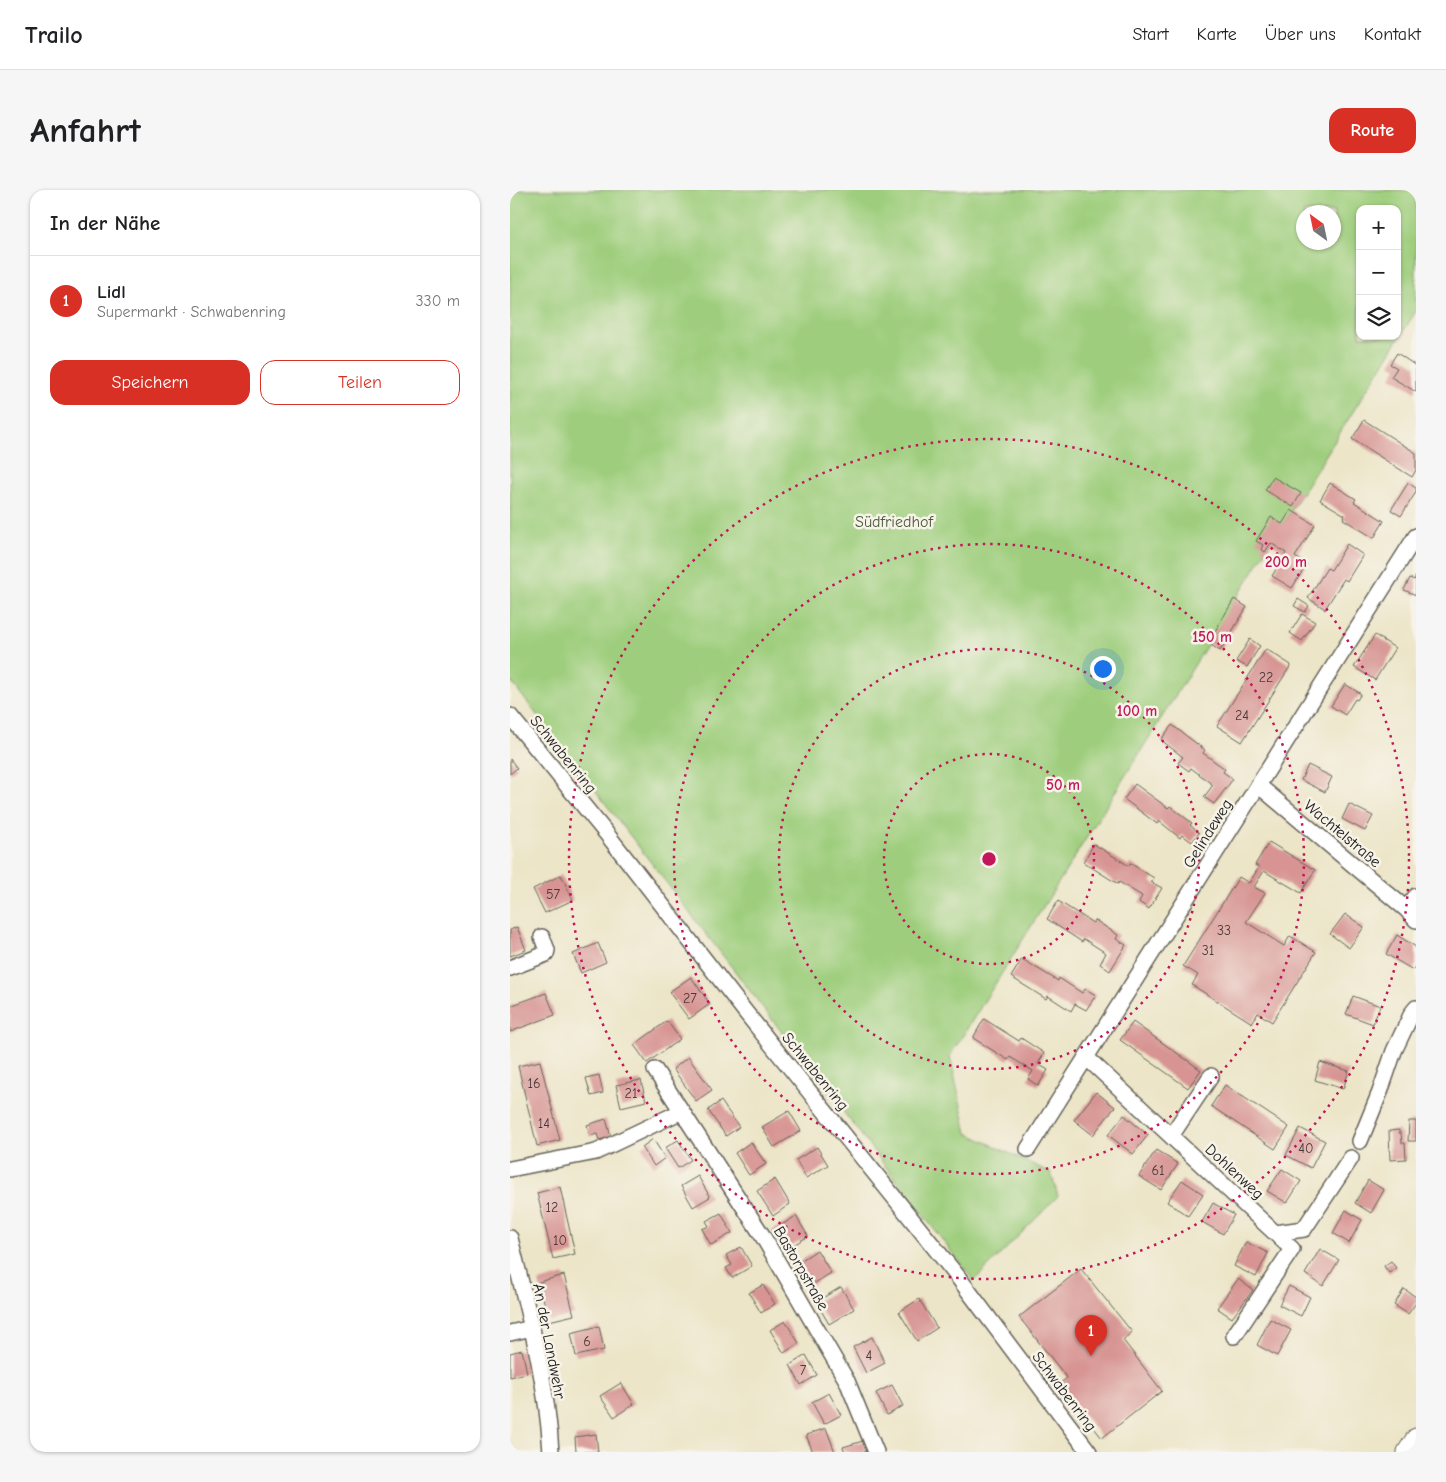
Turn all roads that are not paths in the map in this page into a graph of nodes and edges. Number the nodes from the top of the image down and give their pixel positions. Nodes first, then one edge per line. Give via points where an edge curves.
1 (1415, 539) edge
2 (510, 716) edge
3 (1258, 785) junction
4 (1416, 896) edge
5 (1411, 914) edge
6 (542, 937) dead end
7 (510, 968) edge
8 (1416, 1008) edge
9 (1087, 1058) junction
10 (655, 1070) dead end
11 (1211, 1076) dead end
12 (682, 1111) junction
13 (1171, 1136) junction
14 (1360, 1141) dead end
15 (1028, 1149) dead end
16 (1351, 1158) dead end
17 (510, 1169) edge
18 (1275, 1233) junction
19 (510, 1238) edge
20 (532, 1328) junction
21 (510, 1333) edge
22 (1234, 1336) dead end
23 (1416, 1438) edge
24 (552, 1452) edge
25 (876, 1452) edge
26 (1089, 1452) edge
27 (1407, 1452) edge

1 - 3 street, Gelindeweg
2 - 26 street, Schwabenring via 958,1277
3 - 5 street, Wachtelstraße
3 - 9 street, Gelindeweg
4 - 5 street, Wachtelstraße
6 - 7 street via 546,954
8 - 14 street via 1394,1052
9 - 13 street, Dohlenweg
9 - 15 street, Gelindeweg
10 - 12 street, Bastorpstraße
11 - 13 street
12 - 17 street via 596,1152
12 - 25 street, Bastorpstraße via 762,1234 847,1381
13 - 18 street, Dohlenweg
16 - 18 street via 1304,1229
18 - 22 street, Dohlenweg via 1292,1249
19 - 20 street, An der Landwehr
20 - 21 street
20 - 24 street, An der Landwehr
23 - 27 main road

